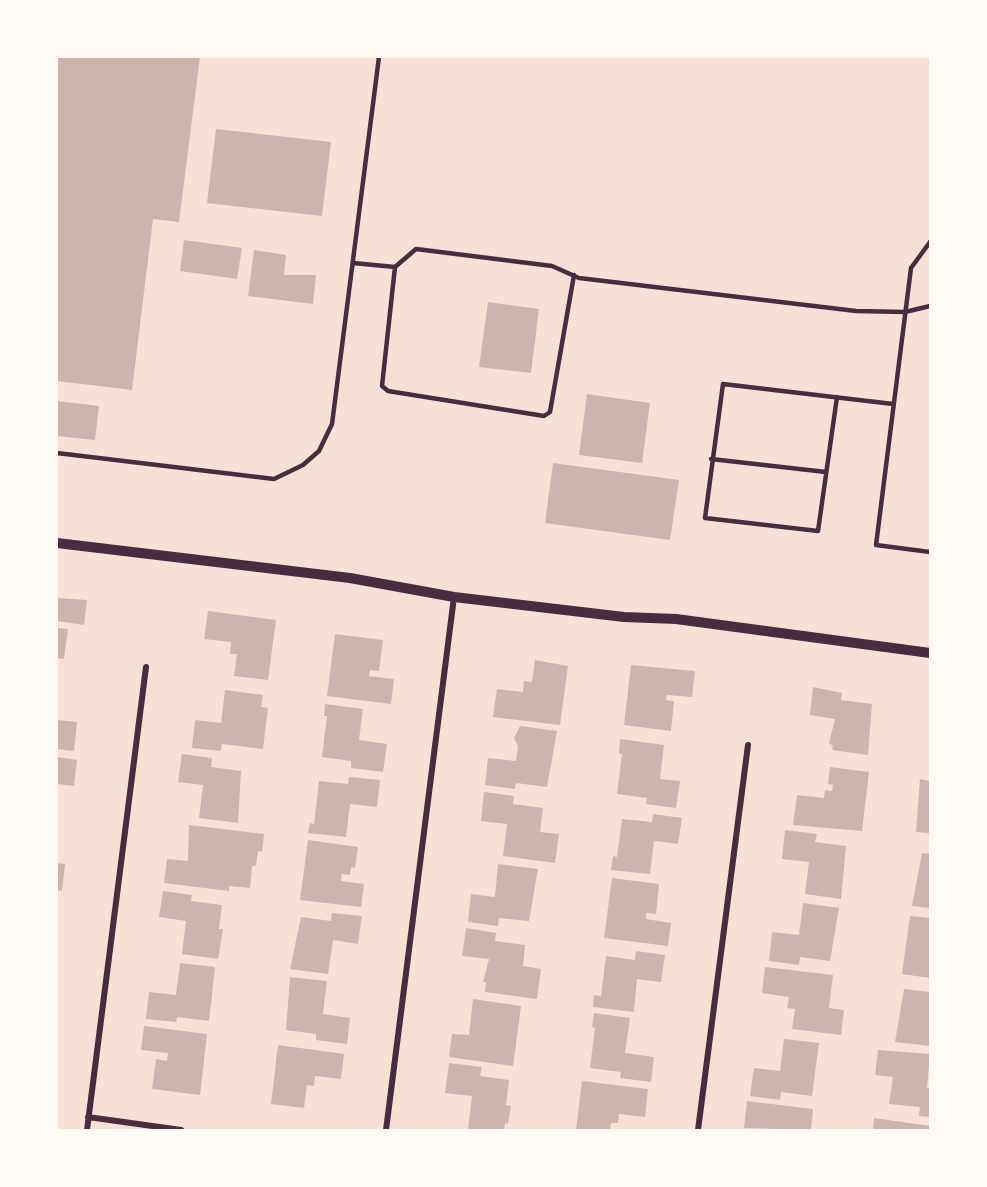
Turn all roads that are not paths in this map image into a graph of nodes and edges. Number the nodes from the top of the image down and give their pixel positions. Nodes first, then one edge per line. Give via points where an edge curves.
1 (379, 57) edge
2 (930, 242) edge
3 (353, 263) junction
4 (395, 267) junction
5 (574, 275) junction
6 (930, 306) edge
7 (904, 312) junction
8 (837, 398) junction
9 (893, 404) junction
10 (57, 453) edge
11 (711, 459) junction
12 (826, 472) junction
13 (57, 543) edge
14 (930, 552) edge
15 (454, 597) junction
16 (930, 653) edge
17 (146, 667) dead end
18 (748, 745) dead end
19 (88, 1117) junction
20 (87, 1130) edge
21 (181, 1130) edge
22 (386, 1130) edge
23 (698, 1130) edge

1 - 3 lane
2 - 7 lane via 911,268
3 - 4 lane
3 - 10 lane via 332,424 319,451 303,465 274,478
4 - 5 lane via 416,249 552,266
4 - 5 lane via 382,386 388,391 544,416 550,412
5 - 7 lane via 856,311
6 - 7 lane
7 - 9 lane
8 - 9 lane
8 - 11 lane via 723,384
8 - 12 lane
9 - 14 lane via 876,545
11 - 12 lane
11 - 12 lane via 705,518 818,531
13 - 15 street via 350,578
15 - 16 street via 624,617 676,619
15 - 22 street
17 - 19 street
18 - 23 street
19 - 20 street
19 - 21 street

